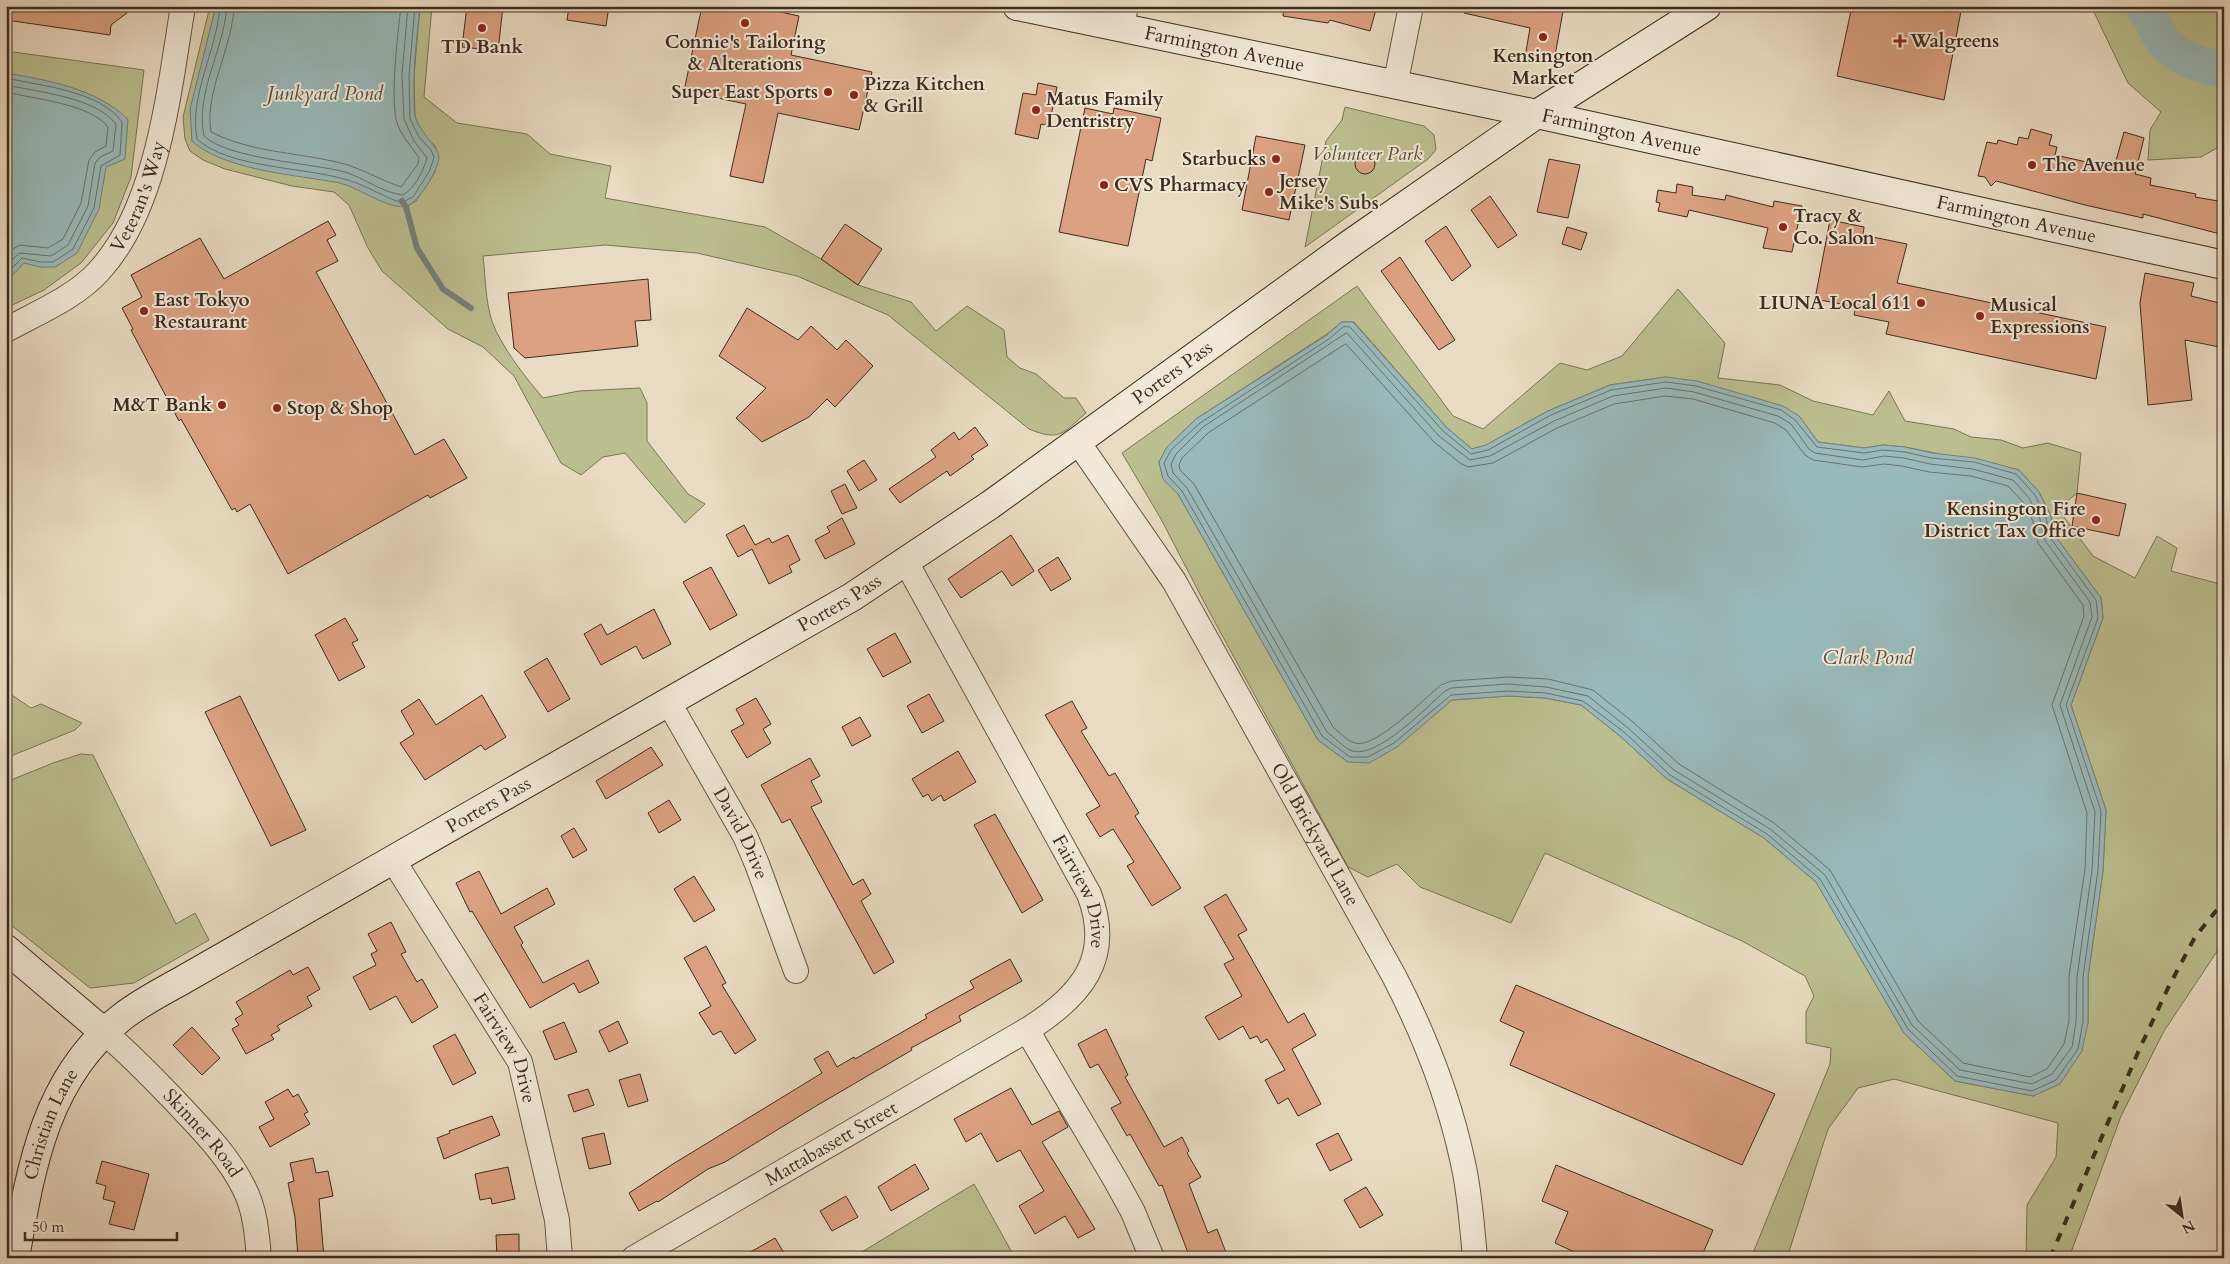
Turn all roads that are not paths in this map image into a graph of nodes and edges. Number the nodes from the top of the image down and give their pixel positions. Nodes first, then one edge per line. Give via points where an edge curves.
1 (183, 6) edge
2 (1017, 6) edge
3 (1411, 6) edge
4 (1707, 6) edge
5 (1124, 18) edge
6 (1395, 86) junction
7 (1537, 114) junction
8 (2224, 265) edge
9 (6, 330) edge
10 (1078, 442) junction
11 (906, 562) junction
12 (670, 702) junction
13 (393, 860) junction
14 (6, 949) edge
15 (796, 971) dead end
16 (1027, 1030) junction
17 (105, 1033) junction
18 (15, 1258) edge
19 (259, 1258) edge
20 (560, 1258) edge
21 (634, 1258) edge
22 (1152, 1258) edge
23 (1475, 1258) edge

1 - 9 street, Veteran's Way via 153,161 130,227 99,272 64,297
2 - 5 street, Farmington Avenue
3 - 6 street
4 - 7 street, Porters Pass
5 - 6 street, Farmington Avenue
6 - 7 street, Farmington Avenue
7 - 8 street, Farmington Avenue
7 - 10 street, Porters Pass via 1350,244
10 - 11 street, Porters Pass
10 - 23 street, Old Brickyard Lane via 1174,581 1417,1020 1436,1067 1458,1140 1471,1212
11 - 12 street, Porters Pass via 844,602
11 - 16 street, Fairview Drive via 1089,894 1097,914 1099,934 1095,959 1084,980 1049,1017
12 - 13 street, Porters Pass
12 - 15 street, David Drive via 745,836
13 - 17 street, Porters Pass via 142,1003
13 - 20 street, Fairview Drive via 520,1062 557,1220
14 - 17 street
16 - 21 street, Mattabassett Street
16 - 22 street via 1133,1212
17 - 18 street, Christian Lane via 70,1076 45,1125 30,1178
17 - 19 street, Skinner Road via 139,1064 231,1164 245,1189 253,1214

